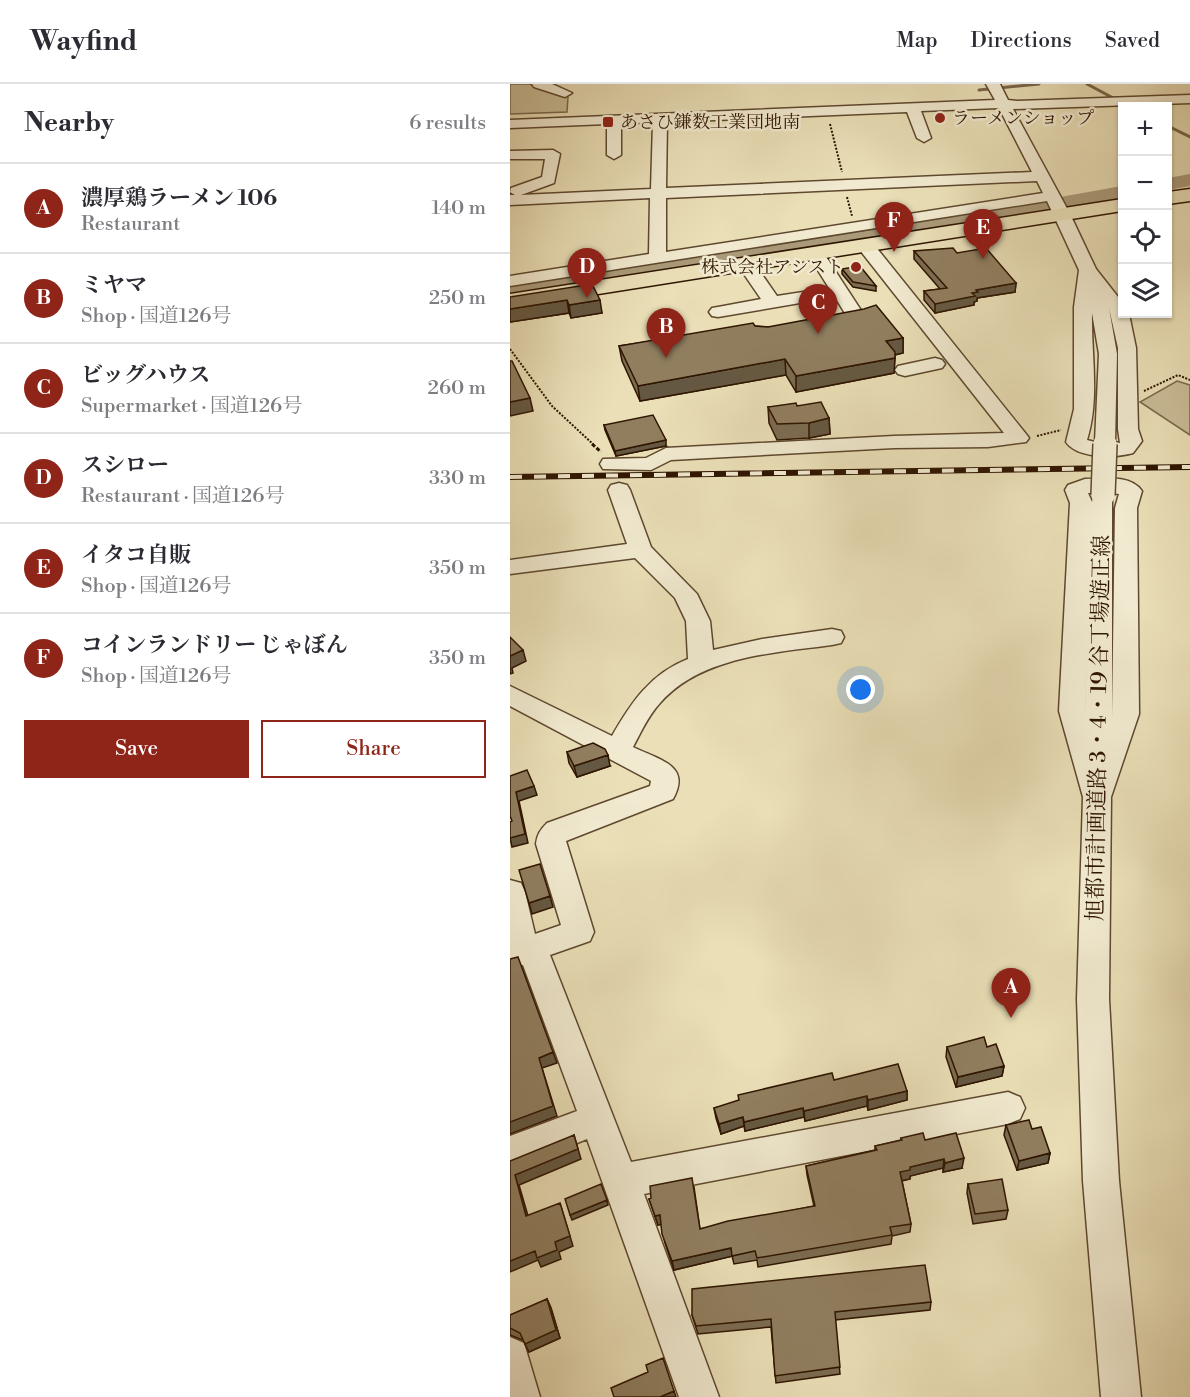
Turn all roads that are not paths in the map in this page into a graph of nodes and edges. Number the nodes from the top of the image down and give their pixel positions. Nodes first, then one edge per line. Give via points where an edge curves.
1 (539, 84) edge
2 (993, 84) edge
3 (565, 93) dead end
4 (1190, 99) edge
5 (1004, 104) junction
6 (912, 107) junction
7 (709, 116) junction
8 (660, 118) junction
9 (614, 120) junction
10 (510, 124) edge
11 (711, 135) dead end
12 (924, 138) dead end
13 (510, 155) edge
14 (614, 155) dead end
15 (1042, 176) junction
16 (510, 193) edge
17 (658, 193) junction
18 (1190, 195) edge
19 (1172, 197) edge
20 (510, 200) edge
21 (1056, 204) junction
22 (1118, 205) edge
23 (865, 245) junction
24 (815, 253) junction
25 (657, 258) junction
26 (746, 264) junction
27 (1088, 270) junction
28 (510, 281) edge
29 (840, 291) junction
30 (510, 301) edge
31 (772, 302) junction
32 (718, 312) dead end
33 (815, 326) edge
34 (933, 331) junction
35 (912, 335) dead end
36 (935, 364) dead end
37 (905, 370) dead end
38 (611, 464) road end
39 (619, 490) dead end
40 (640, 550) junction
41 (510, 567) edge
42 (832, 637) dead end
43 (701, 663) junction
44 (510, 695) edge
45 (617, 751) junction
46 (1097, 797) junction
47 (510, 892) edge
48 (522, 952) edge
49 (1008, 1108) dead end
50 (597, 1119) junction
51 (510, 1152) edge
52 (621, 1181) junction
53 (510, 1357) edge
54 (520, 1397) edge
55 (699, 1397) edge
56 (1121, 1397) edge

1 - 3 street
2 - 5 street, 旭都市計画道路 3・4・19 谷丁場遊正線
4 - 5 street
5 - 6 street
5 - 15 street, 旭都市計画道路 3・4・19 谷丁場遊正線
6 - 7 street
6 - 12 street
7 - 8 street
7 - 11 street
8 - 9 street
8 - 17 street
9 - 10 street
9 - 14 street
13 - 16 street via 553,153 549,180
15 - 17 street
15 - 21 street, 旭都市計画道路 3・4・19 谷丁場遊正線
17 - 20 street
17 - 25 street
18 - 19 highway
21 - 22 highway
21 - 23 highway
21 - 25 street via 855,227
21 - 27 street, 旭都市計画道路 3・4・19 谷丁場遊正線
23 - 24 highway
23 - 34 street
24 - 26 highway
24 - 29 street
25 - 28 street
26 - 30 highway via 696,275
26 - 31 street
27 - 27 street via 1119,309 1127,348 1127,418 1132,441 1126,449 1087,448 1076,442 1084,421 1083,309
27 - 46 street, 旭都市計画道路 3・4・19 谷丁場遊正線, bridge via 1108,354
29 - 31 street
29 - 33 street via 857,318
31 - 32 street
34 - 35 street
34 - 38 street via 1019,438 666,454 651,464
36 - 37 street
39 - 40 street
40 - 41 street
40 - 43 street via 685,594 698,621
42 - 43 street
43 - 45 street via 653,694
44 - 45 street
45 - 48 street via 666,776 663,792 557,831 551,844 579,932
46 - 46 street via 1072,711 1081,503 1076,490 1085,486 1121,486 1131,491 1126,508 1126,714
46 - 56 street, 旭都市計画道路 3・4・19 谷丁場遊正線 via 1094,1022 1101,1181
47 - 48 street
48 - 50 street
49 - 52 street
50 - 51 street
50 - 52 street
52 - 55 street
53 - 54 street

